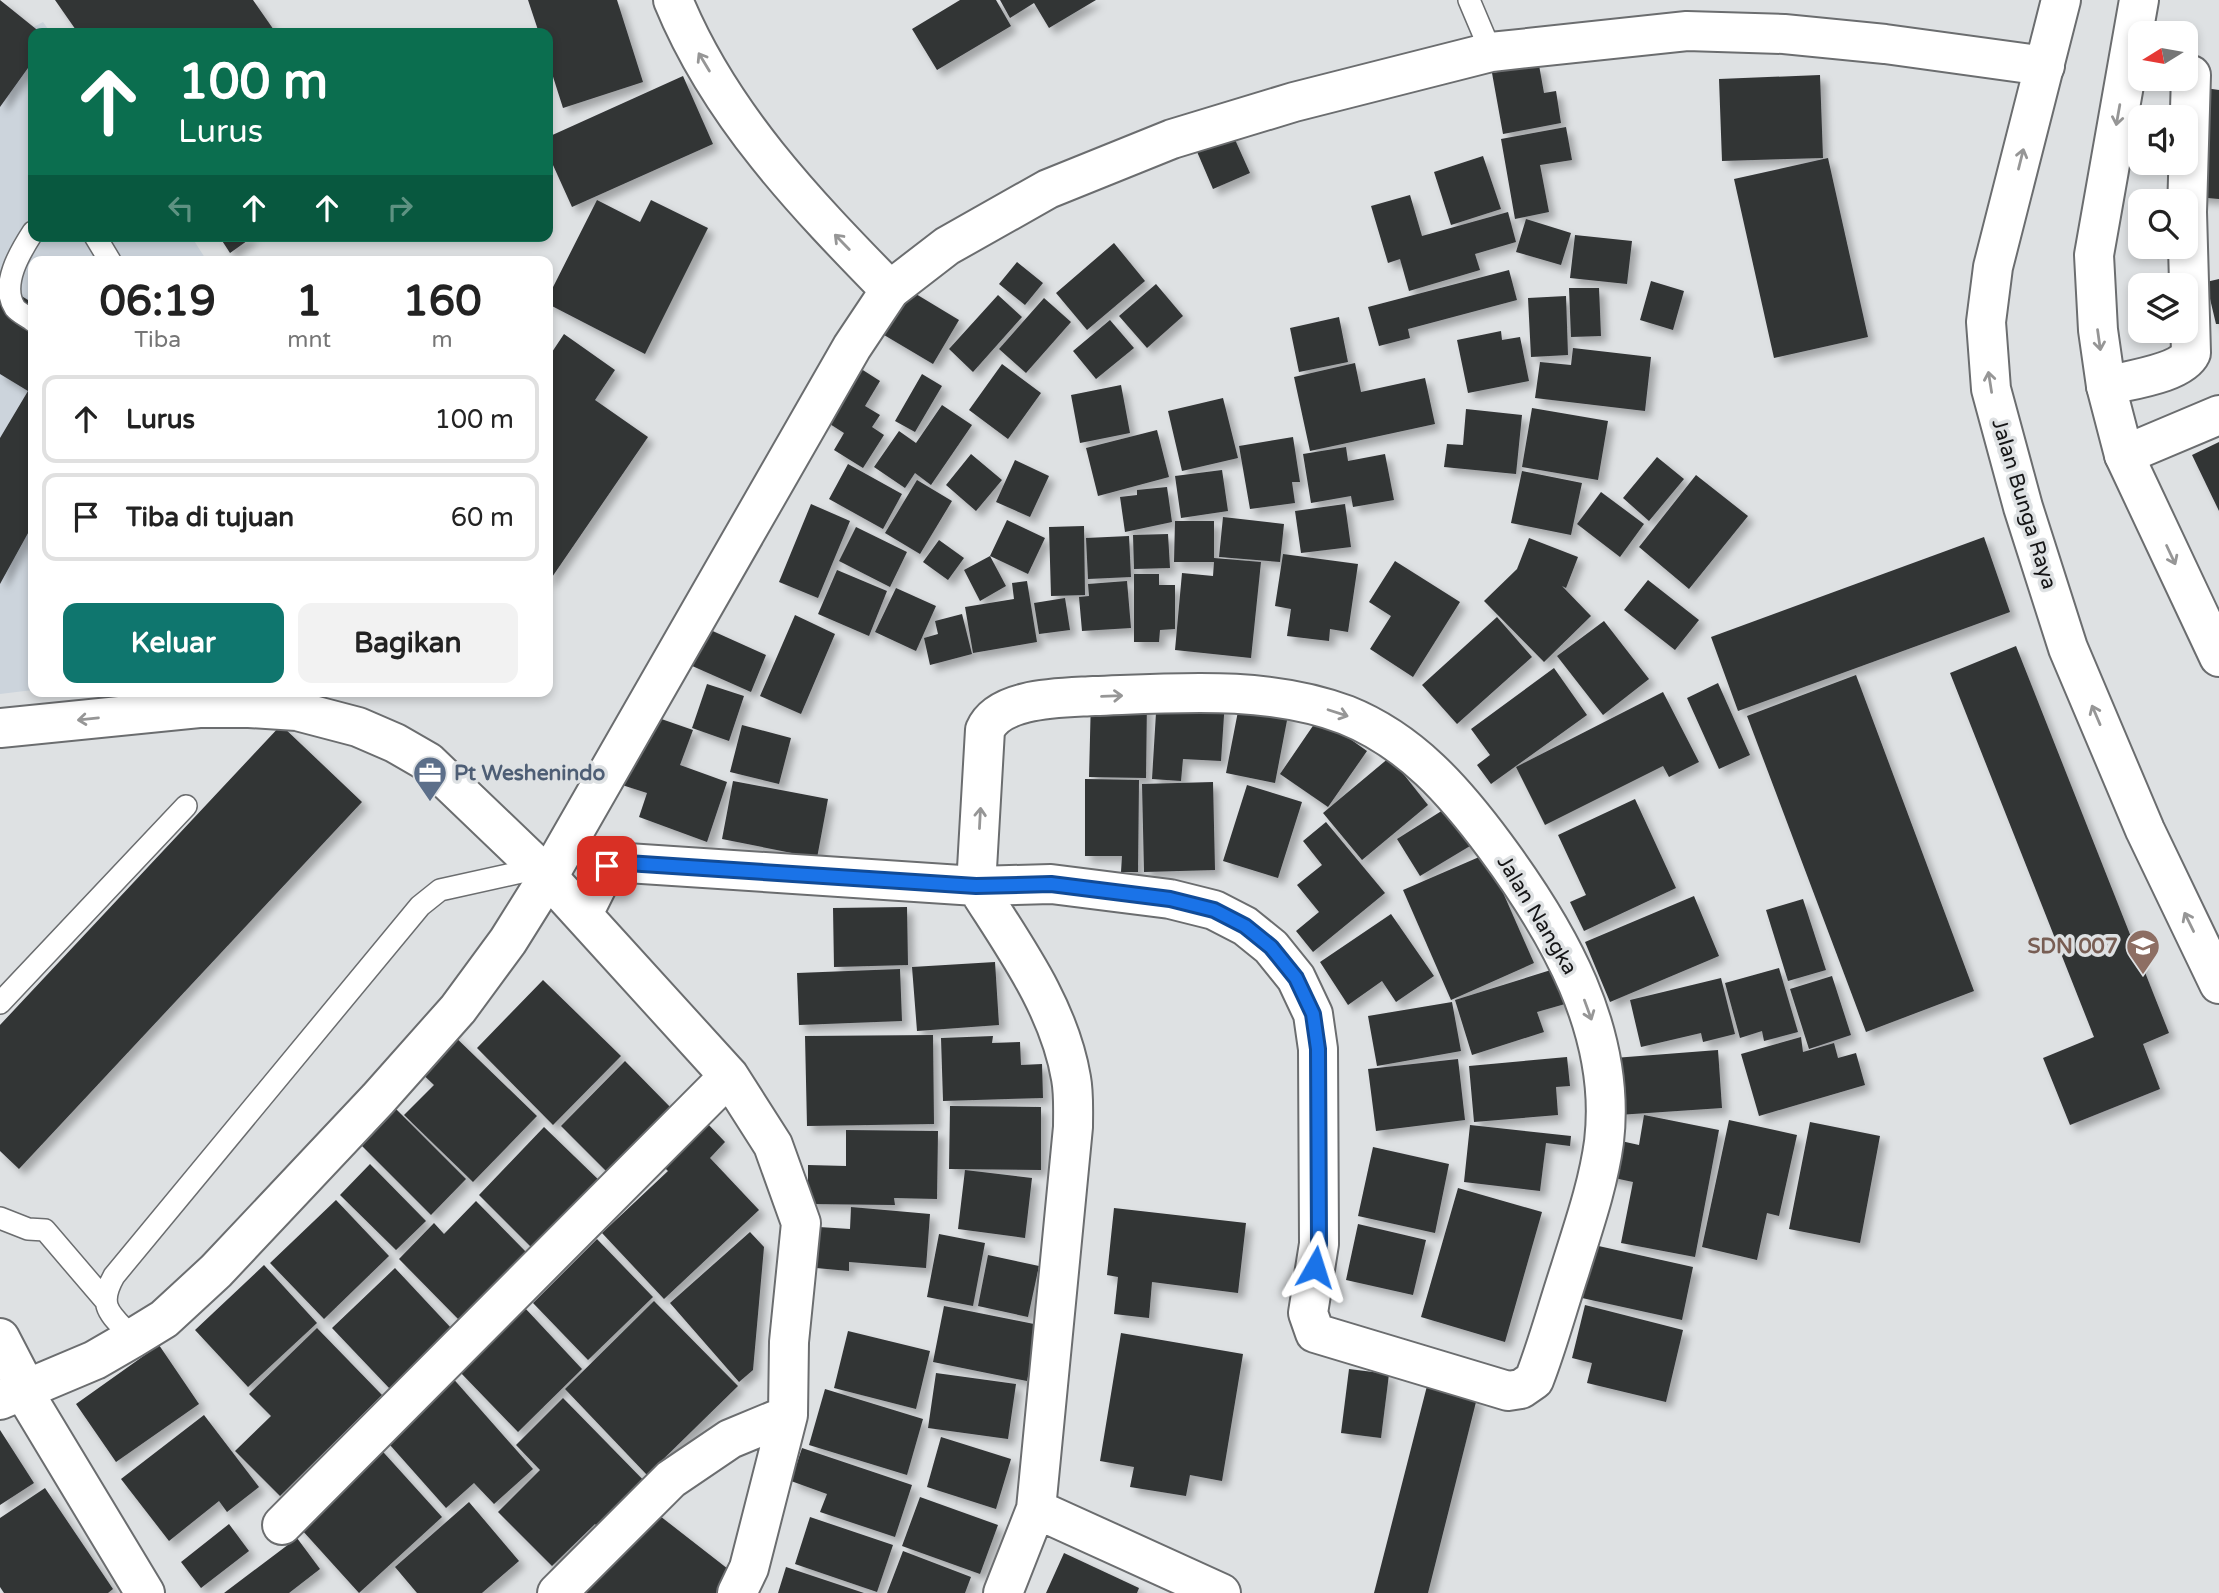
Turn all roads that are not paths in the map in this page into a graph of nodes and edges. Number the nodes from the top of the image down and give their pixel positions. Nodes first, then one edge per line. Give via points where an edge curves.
1 (673, 0) edge
2 (1469, 0) edge
3 (2061, 0) edge
4 (2139, 0) edge
5 (1491, 52) junction
6 (2045, 66) junction
7 (2191, 91) edge
8 (28, 240) edge
9 (890, 290) junction
10 (28, 318) edge
11 (2106, 386) junction
12 (2219, 415) edge
13 (2124, 455) junction
14 (2219, 657) edge
15 (304, 701) edge
16 (143, 702) edge
17 (0, 727) edge
18 (186, 806) dead end
19 (543, 872) junction
20 (976, 886) junction
21 (583, 914) junction
22 (2219, 984) edge
23 (0, 1003) edge
24 (729, 1076) junction
25 (0, 1217) edge
26 (104, 1299) junction
27 (0, 1338) edge
28 (133, 1338) junction
29 (14, 1395) edge
30 (788, 1415) junction
31 (1036, 1509) junction
32 (282, 1525) dead end
33 (145, 1593) edge
34 (557, 1593) edge
35 (737, 1593) edge
36 (1003, 1593) edge
37 (1221, 1593) edge

9 -> 1 street via 799,197 741,124 686,31
2 - 5 lane
3 - 6 street, Jalan Bunga Raya
4 -> 11 street via 2094,255
5 - 6 street via 1687,32 1784,34
5 - 9 street via 1294,102 1172,139 1048,189 947,246
22 -> 6 street, Jalan Bunga Raya via 2145,830 2068,648 1991,389 1986,322 1993,267
7 - 11 street via 2187,212 2191,353 2176,367
8 - 10 lane via 11,266 7,289 13,308
9 - 19 street
11 - 13 street
12 - 13 street
13 -> 14 street
15 - 16 street via 199,708
15 - 19 street via 428,762
16 -> 17 street
18 - 23 lane
19 - 21 street
19 - 26 lane via 453,886 429,897 114,1276
19 - 28 street via 508,941 458,1009 216,1271 163,1319
20 -> 20 street, Jalan Nangka via 985,730 996,713 1010,707 1066,698 1184,693 1299,702 1345,715 1389,736 1430,769 1465,806 1504,859 1576,975 1604,1074 1604,1140 1593,1199 1537,1373 1529,1385 1508,1391 1315,1333 1308,1313 1319,1244 1318,1049 1313,1014 1296,978 1271,947 1214,910 1170,899 1051,884
20 - 21 street via 627,863 607,866
20 - 31 street via 1037,981 1071,1078 1073,1127
21 - 24 street
24 - 30 street via 773,1145 801,1223 789,1342
24 - 32 street
25 - 26 lane via 28,1229 45,1230
26 - 28 lane via 109,1312
27 - 29 street
28 - 29 street
29 - 33 street via 31,1404
30 - 34 street via 730,1439 671,1479
30 - 35 street via 749,1568
31 - 36 street
31 - 37 street

